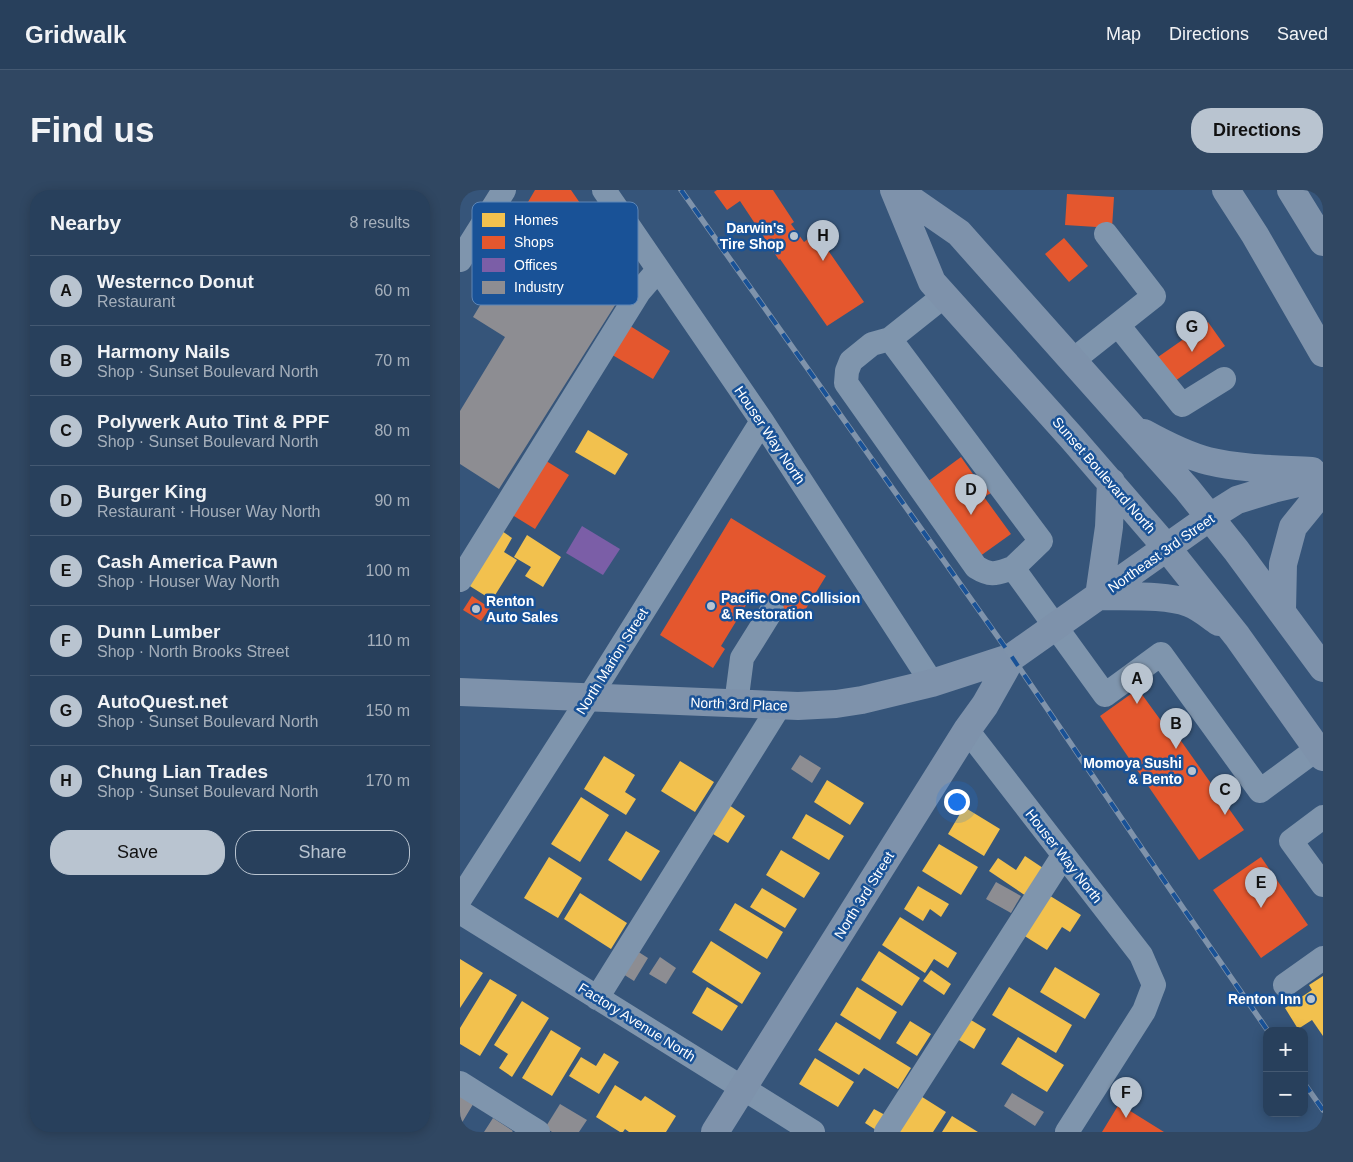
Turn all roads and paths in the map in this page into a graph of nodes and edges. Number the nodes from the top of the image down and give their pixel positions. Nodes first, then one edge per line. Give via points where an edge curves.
1 (504, 190) edge
2 (604, 190) edge
3 (896, 190) edge
4 (1226, 190) edge
5 (1292, 190) edge
6 (496, 202) edge
7 (612, 202) edge
8 (1106, 234) dead end
9 (638, 240) edge
10 (472, 241) edge
11 (1323, 242) edge
12 (460, 260) edge
13 (658, 270) junction
14 (638, 294) edge
15 (944, 296) junction
16 (631, 305) edge
17 (1118, 326) junction
18 (890, 339) junction
19 (1323, 352) edge
20 (1072, 361) junction
21 (1224, 379) dead end
22 (1123, 417) junction
23 (762, 422) junction
24 (1323, 472) edge
25 (1323, 477) edge
26 (1111, 482) junction
27 (1323, 490) edge
28 (1210, 517) junction
29 (1167, 548) junction
30 (1013, 568) junction
31 (460, 580) edge
32 (1099, 596) junction
33 (772, 610) dead end
34 (1282, 610) junction
35 (1055, 627) junction
36 (1237, 636) junction
37 (1012, 657) junction
38 (1323, 668) edge
39 (932, 683) junction
40 (460, 692) edge
41 (589, 698) junction
42 (736, 704) junction
43 (780, 705) junction
44 (967, 730) junction
45 (1320, 753) edge
46 (1323, 817) edge
47 (1063, 856) junction
48 (1323, 885) edge
49 (460, 899) edge
50 (460, 912) edge
51 (1323, 958) edge
52 (1285, 985) dead end
53 (597, 998) junction
54 (460, 1083) edge
55 (742, 1088) junction
56 (538, 1132) edge
57 (715, 1132) edge
58 (813, 1132) edge
59 (886, 1132) edge
60 (1067, 1132) edge

1 - 6 street
2 - 7 street, Houser Way North
3 - 15 main road, Sunset Boulevard North via 932,282
3 - 20 main road, Sunset Boulevard North via 959,233
4 - 19 highway
5 - 11 highway
8 - 17 street via 1154,296
9 - 13 street, Houser Way North
10 - 12 street
13 - 14 street
13 - 23 street, Houser Way North
15 - 18 street
15 - 26 main road, Sunset Boulevard North
16 - 31 street
17 - 20 street
17 - 21 street via 1182,405
18 - 30 street via 1041,541
18 - 30 street via 872,344 851,361 846,383 976,567 994,574
20 - 22 main road, Sunset Boulevard North
22 - 24 main road via 1162,444 1191,456 1241,466
22 - 28 main road, Sunset Boulevard North
23 - 39 street, Houser Way North
23 - 41 street, North Marion Street
25 - 28 main road, Northeast 3rd Street via 1237,500
26 - 29 main road, Sunset Boulevard North
26 - 32 main road via 1109,527
27 - 34 main road via 1293,527 1283,564
28 - 29 main road, Northeast 3rd Street
28 - 34 main road, Sunset Boulevard North
29 - 32 main road, Northeast 3rd Street
29 - 36 main road, Sunset Boulevard North
30 - 35 street
32 - 35 main road, Northeast 3rd Street
32 - 36 main road via 1154,598 1190,604
33 - 42 street via 742,658
34 - 38 main road, Sunset Boulevard North
35 - 37 main road, Northeast 3rd Street
35 - 45 street via 1105,695 1161,654 1260,791
36 - 45 main road, Sunset Boulevard North
37 - 39 main road, North 3rd Place
37 - 44 main road, North 3rd Street
39 - 43 main road, North 3rd Place via 845,703
40 - 41 main road, North 3rd Place
41 - 42 main road, North 3rd Place
41 - 49 street, North Marion Street
42 - 43 main road, North 3rd Place
43 - 53 street
44 - 47 street, Houser Way North
44 - 55 main road, North 3rd Street
46 - 48 street via 1291,841
47 - 59 street
47 - 60 street, Houser Way North via 1141,955 1154,985 1144,1011
50 - 53 street, Factory Avenue North
51 - 52 street
53 - 55 street, Factory Avenue North
54 - 56 street
55 - 57 main road, North 3rd Street
55 - 58 street, Factory Avenue North

